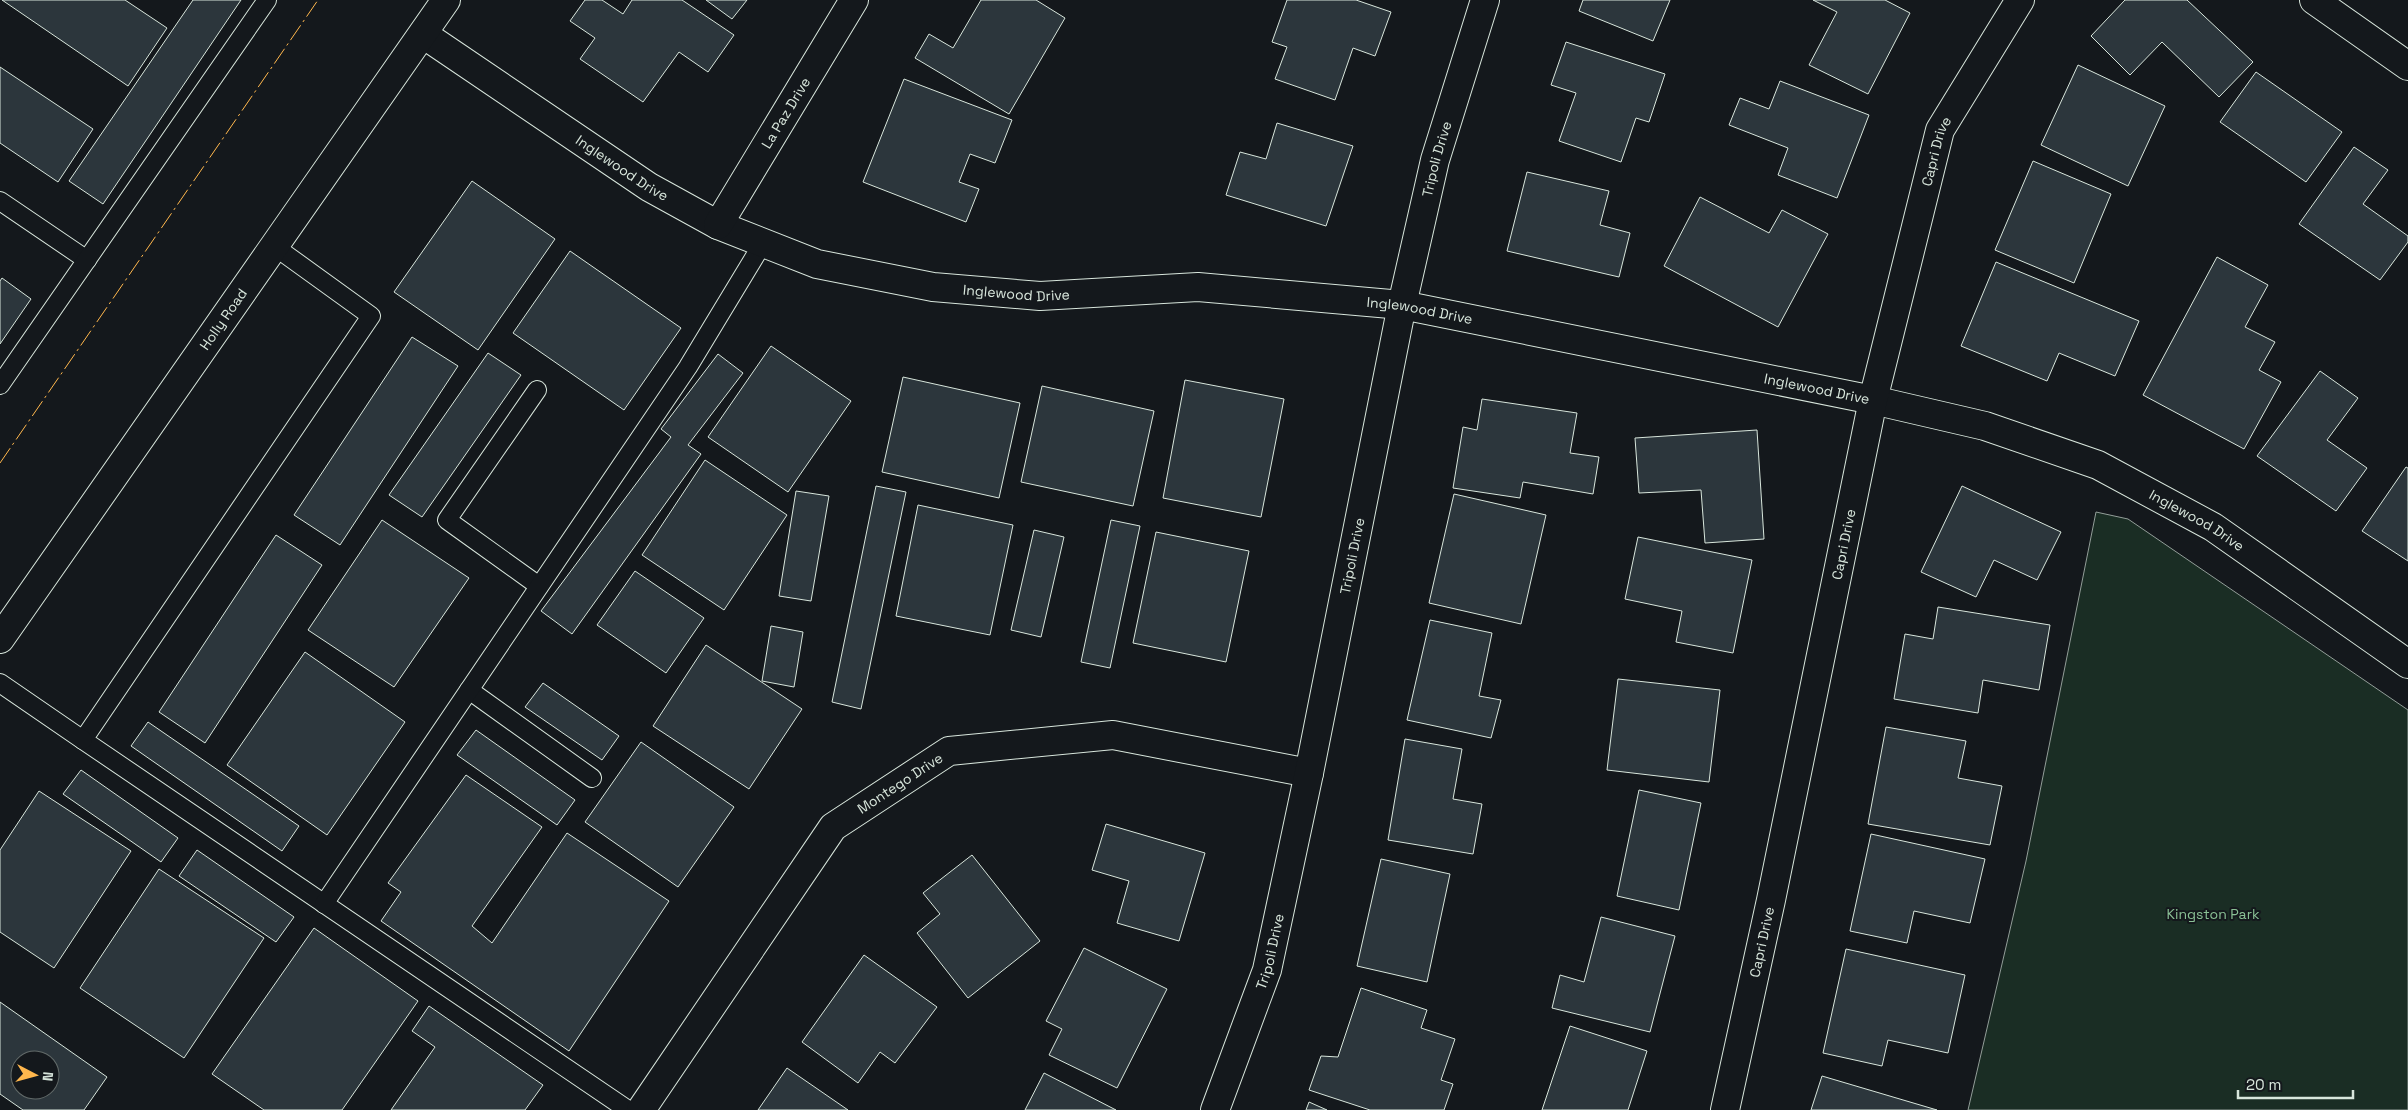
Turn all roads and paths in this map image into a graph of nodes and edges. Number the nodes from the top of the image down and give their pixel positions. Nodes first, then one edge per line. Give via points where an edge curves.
1 (267, 0) edge
2 (446, 0) edge
3 (854, 0) edge
4 (1485, 0) edge
5 (2020, 0) edge
6 (2314, 0) edge
7 (423, 34) junction
8 (2408, 66) edge
9 (0, 201) edge
10 (718, 225) junction
11 (763, 243) junction
12 (274, 246) junction
13 (87, 260) junction
14 (1402, 305) junction
15 (0, 384) edge
16 (537, 390) dead end
17 (1873, 400) junction
18 (539, 586) junction
19 (0, 639) edge
20 (2408, 664) edge
21 (0, 682) edge
22 (469, 690) junction
23 (82, 740) junction
24 (1309, 773) junction
25 (592, 778) dead end
26 (324, 904) junction
27 (628, 1110) edge
28 (641, 1110) edge
29 (1215, 1110) edge
30 (1725, 1110) edge

1 - 13 lane
2 - 7 street, Holly Road
3 - 10 street, La Paz Drive
4 - 14 street, Tripoli Drive via 1435,160
5 - 17 street, Capri Drive via 1940,130
6 - 8 street
7 - 10 street, Inglewood Drive via 649,187
7 - 12 street, Holly Road
9 - 13 lane
10 - 11 street, Inglewood Drive
11 - 14 street, Inglewood Drive via 817,264 933,287 1040,296 1198,287
11 - 18 lane via 688,367
12 - 19 street, Holly Road
12 - 23 lane via 372,316
13 - 15 lane
14 - 17 street, Inglewood Drive
14 - 24 street, Tripoli Drive
16 - 18 lane via 447,520
17 - 20 street, Inglewood Drive via 1985,426 2098,465 2214,527
17 - 30 street, Capri Drive
18 - 22 lane
21 - 23 lane
22 - 25 lane
22 - 26 lane
23 - 26 lane
24 - 28 street, Montego Drive via 1113,735 949,751 834,827
24 - 29 street, Tripoli Drive via 1267,970
26 - 27 lane

